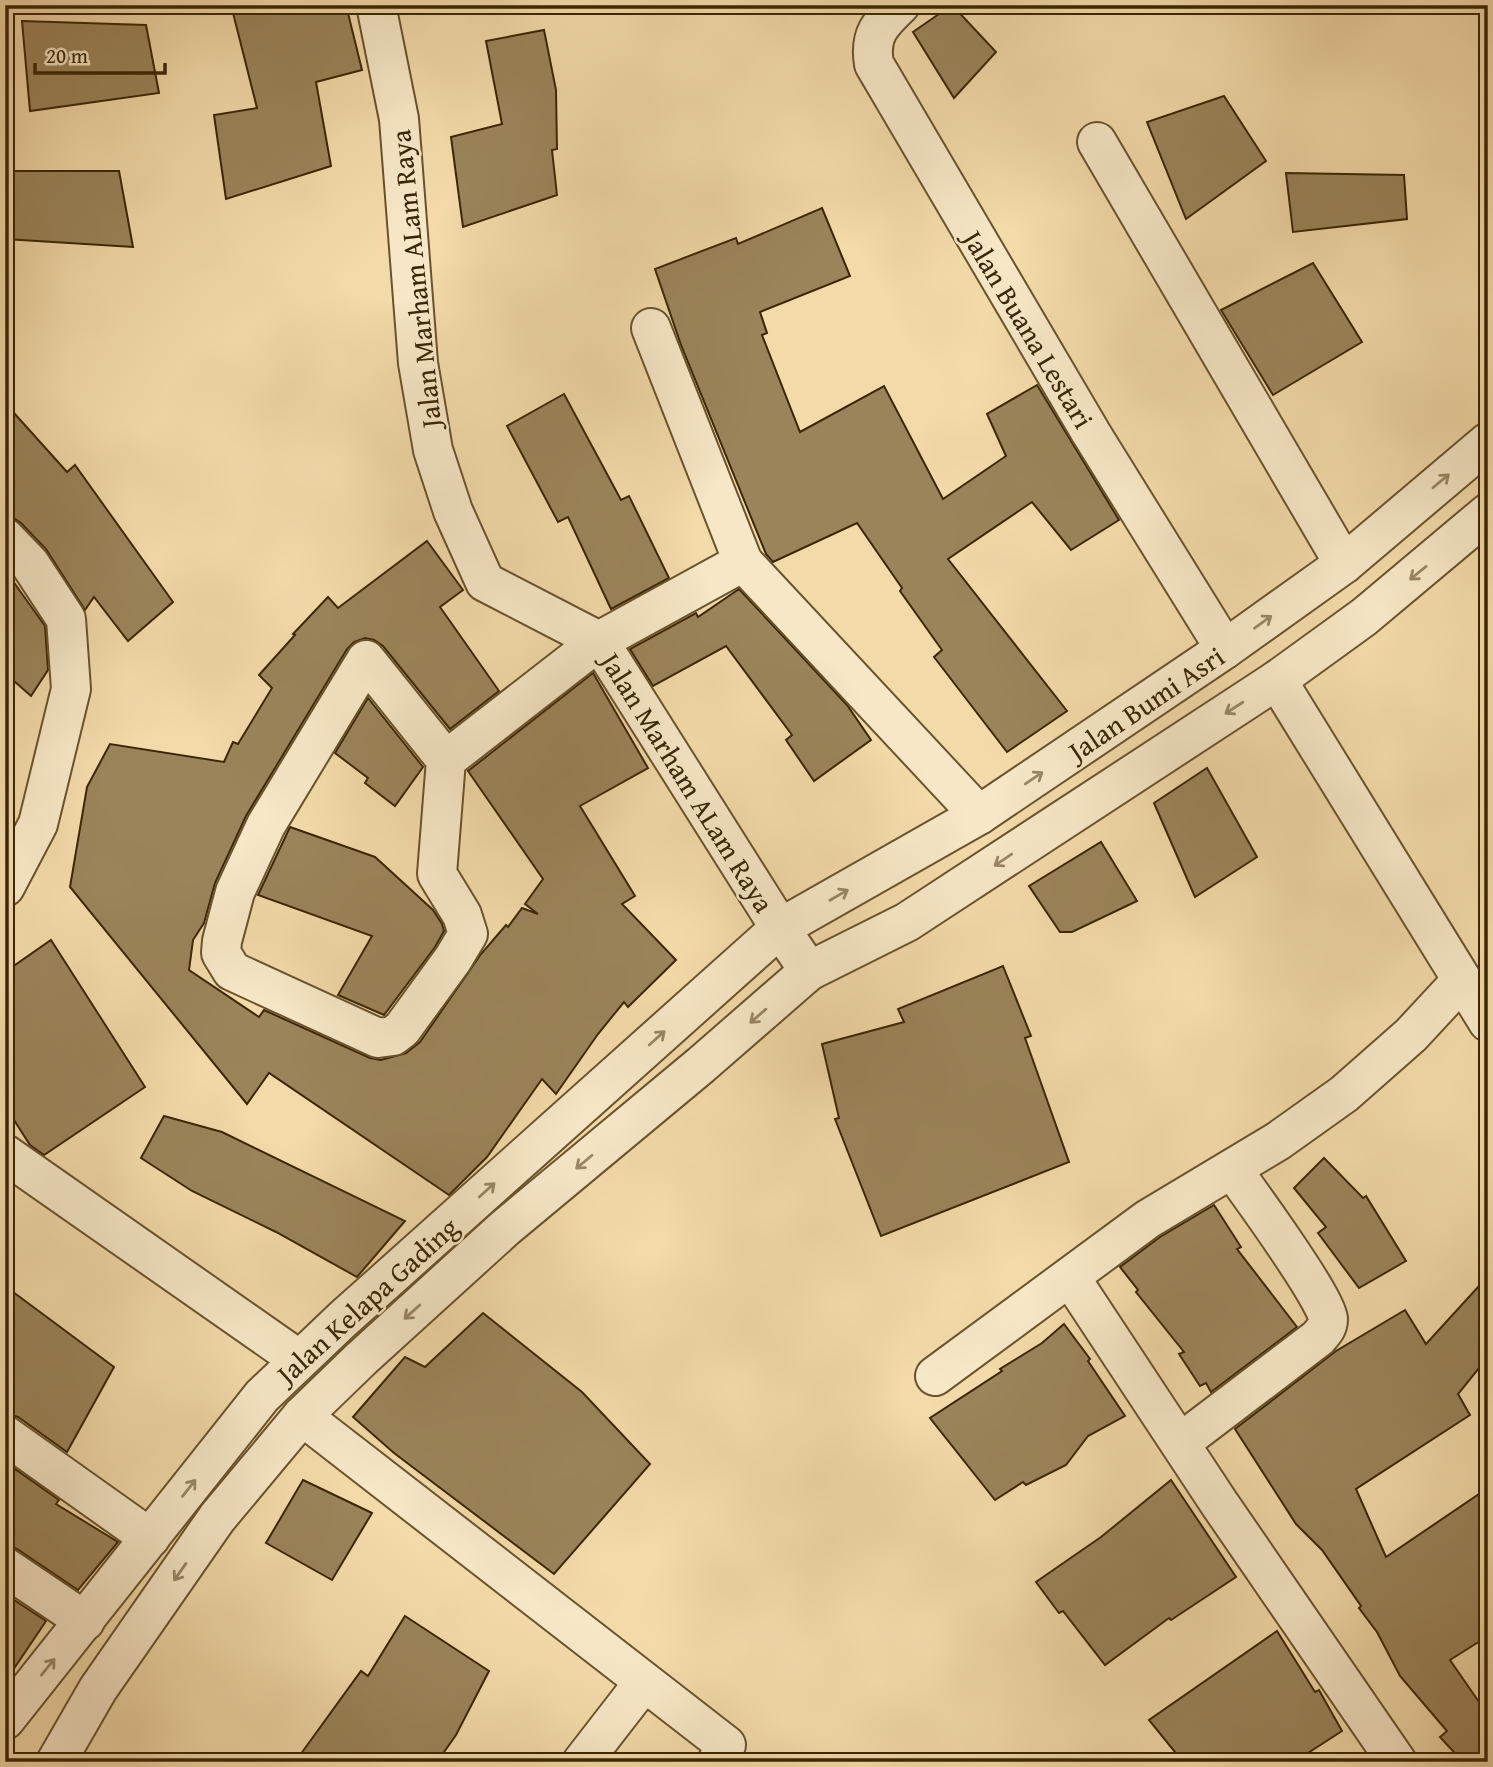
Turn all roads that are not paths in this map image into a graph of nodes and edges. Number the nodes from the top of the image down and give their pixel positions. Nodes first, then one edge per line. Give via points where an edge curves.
1 (376, 5) edge
2 (900, 5) edge
3 (1097, 142) dead end
4 (651, 328) dead end
5 (1488, 442) edge
6 (1488, 513) edge
7 (5, 538) edge
8 (743, 562) junction
9 (1345, 564) junction
10 (599, 641) junction
11 (1225, 649) junction
12 (1276, 681) junction
13 (446, 760) junction
14 (979, 815) junction
15 (5, 887) edge
16 (780, 928) junction
17 (809, 971) junction
18 (1462, 980) junction
19 (1488, 1022) edge
20 (5, 1154) edge
21 (1233, 1169) junction
22 (1070, 1277) junction
23 (298, 1359) junction
24 (935, 1376) dead end
25 (302, 1416) junction
26 (5, 1435) edge
27 (1180, 1443) junction
28 (150, 1538) junction
29 (5, 1567) edge
30 (85, 1620) junction
31 (644, 1682) junction
32 (5, 1720) edge
33 (57, 1762) edge
34 (582, 1762) edge
35 (717, 1762) edge
36 (1397, 1762) edge

1 - 10 street, Jalan Marham ALam Raya via 399,119 418,363 433,450 453,511 485,582
2 - 11 street, Jalan Buana Lestari via 875,34 871,48 874,64 1091,433
3 - 9 street
4 - 8 street
9 -> 5 street, Jalan Bumi Asri
6 -> 12 street, Jalan Bumi Asri via 1364,617
7 - 15 street via 30,565 66,619 71,688 38,824
8 - 10 street
8 - 14 street
11 -> 9 street, Jalan Bumi Asri
10 - 13 street
10 - 16 street, Jalan Marham ALam Raya
14 -> 11 street, Jalan Bumi Asri
12 -> 17 street, Jalan Bumi Asri via 907,922
12 - 18 street
13 - 13 street via 366,660 266,825 234,892 221,953 232,971 378,1038 393,1036 401,1029 468,934 437,874
16 -> 14 street, Jalan Bumi Asri
16 - 17 street, Jalan Marham ALam Raya
23 -> 16 street, Jalan Kelapa Gading
17 -> 25 street, Jalan Kelapa Gading via 505,1228
18 - 19 street
18 - 21 street via 1411,1035 1344,1094
20 - 23 street
21 - 22 street via 1149,1219
21 - 27 street via 1310,1284 1328,1318 1326,1329
22 - 24 street
22 - 27 street
28 -> 23 street, Jalan Kelapa Gading via 262,1396
25 - 31 street
25 -> 33 street, Jalan Kelapa Gading via 217,1518 98,1689
26 - 28 street
27 - 36 street
28 - 30 street, Jalan Kelapa Gading
29 - 30 street
32 -> 30 street, Jalan Kelapa Gading
31 - 34 street
31 - 35 street via 726,1745

